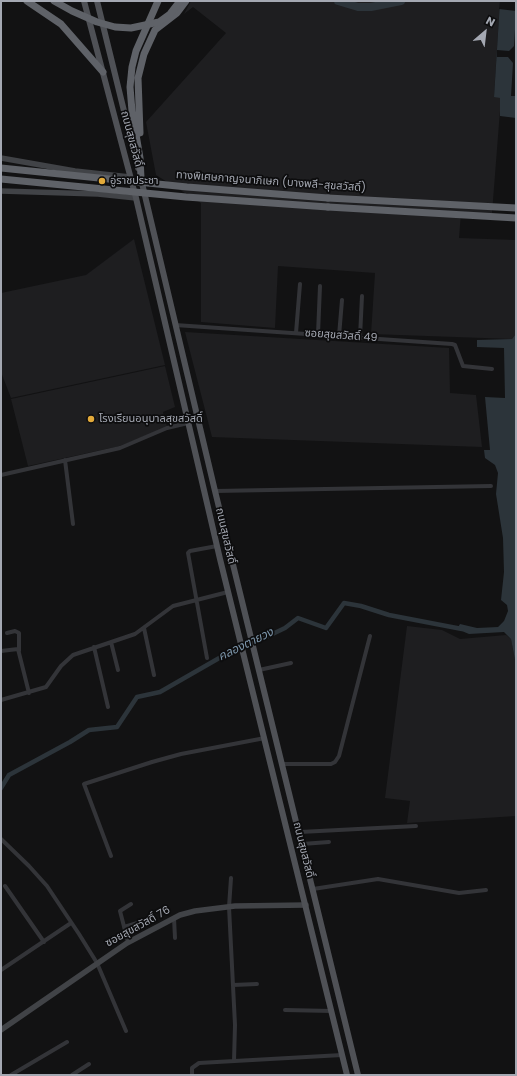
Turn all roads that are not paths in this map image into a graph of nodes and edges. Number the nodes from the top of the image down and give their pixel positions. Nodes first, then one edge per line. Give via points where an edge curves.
1 (27, 1) edge
2 (54, 1) edge
3 (84, 1) edge
4 (97, 1) edge
5 (158, 1) edge
6 (180, 1) edge
7 (186, 1) edge
8 (103, 72) junction
9 (1, 158) edge
10 (140, 158) junction
11 (1, 168) edge
12 (130, 177) junction
13 (141, 178) junction
14 (1, 179) edge
15 (1, 191) edge
16 (136, 198) junction
17 (516, 208) edge
18 (516, 218) edge
19 (300, 284) dead end
20 (320, 286) dead end
21 (362, 296) dead end
22 (342, 300) dead end
23 (175, 325) junction
24 (296, 333) junction
25 (318, 334) junction
26 (339, 336) junction
27 (360, 337) junction
28 (492, 369) dead end
29 (188, 423) junction
30 (65, 460) junction
31 (1, 475) edge
32 (491, 486) dead end
33 (215, 491) junction
34 (73, 524) dead end
35 (217, 546) junction
36 (239, 589) junction
37 (228, 592) junction
38 (196, 599) junction
39 (144, 628) junction
40 (7, 633) dead end
41 (370, 636) dead end
42 (111, 642) junction
43 (94, 647) junction
44 (1, 651) edge
45 (19, 651) junction
46 (206, 658) dead end
47 (291, 663) dead end
48 (118, 670) dead end
49 (259, 670) junction
50 (154, 676) dead end
51 (29, 693) junction
52 (1, 700) edge
53 (108, 707) dead end
54 (265, 738) junction
55 (282, 764) junction
56 (416, 826) dead end
57 (300, 832) junction
58 (1, 839) edge
59 (329, 842) dead end
60 (302, 844) junction
61 (111, 856) dead end
62 (231, 878) dead end
63 (5, 886) dead end
64 (313, 889) junction
65 (486, 890) dead end
66 (131, 904) dead end
67 (306, 905) junction
68 (229, 907) junction
69 (174, 918) junction
70 (144, 921) dead end
71 (71, 923) junction
72 (124, 927) junction
73 (175, 938) dead end
74 (44, 942) junction
75 (128, 942) junction
76 (97, 963) junction
77 (1, 970) edge
78 (257, 984) dead end
79 (233, 985) junction
80 (285, 1010) dead end
81 (332, 1011) junction
82 (1, 1030) edge
83 (126, 1031) dead end
84 (67, 1042) dead end
85 (342, 1055) junction
86 (234, 1061) junction
87 (89, 1064) dead end
88 (11, 1075) edge
89 (72, 1075) edge
90 (192, 1075) edge
91 (347, 1075) edge
92 (358, 1075) edge

1 - 8 highway via 61,24
2 - 6 highway, bridge via 96,22 131,28 159,22 170,14
3 - 8 main road, ถนนสุขสวัสดิ์
4 - 13 main road, ถนนสุขสวัสดิ์
5 - 10 highway via 136,52 131,74 132,111
7 - 10 highway via 177,13 155,30 142,58 138,78
8 - 12 main road, ถนนสุขสวัสดิ์
9 - 12 street via 75,171
10 - 13 highway
11 - 17 highway, ทางพิเศษกาญจนาภิเษก (บางพลี-สุขสวัสดิ์), bridge via 187,187
12 - 13 main road
12 - 16 main road, ถนนสุขสวัสดิ์
13 - 23 main road, ถนนสุขสวัสดิ์
14 - 18 highway, ทางพิเศษกาญจนาภิเษก (บางพลี-สุขสวัสดิ์), bridge via 186,197
15 - 16 street via 98,194
16 - 29 main road, ถนนสุขสวัสดิ์
19 - 24 street
20 - 25 street
21 - 27 street
22 - 26 street
23 - 24 street, ซอยสุขสวัสดิ์ 49
23 - 33 main road, ถนนสุขสวัสดิ์
24 - 25 street, ซอยสุขสวัสดิ์ 49
25 - 26 street, ซอยสุขสวัสดิ์ 49
26 - 27 street, ซอยสุขสวัสดิ์ 49
27 - 28 street, ซอยสุขสวัสดิ์ 49 via 452,344 455,345 463,366
29 - 30 street via 167,428 120,448
29 - 35 main road, ถนนสุขสวัสดิ์
30 - 31 street
30 - 34 street
32 - 33 street
33 - 36 main road, ถนนสุขสวัสดิ์
35 - 37 main road, ถนนสุขสวัสดิ์
35 - 38 street via 188,553
36 - 37 main road
36 - 49 main road, ถนนสุขสวัสดิ์
37 - 38 street
37 - 54 main road, ถนนสุขสวัสดิ์
38 - 39 street via 173,606
38 - 46 street
39 - 42 street
39 - 50 street
40 - 45 street via 19,633
41 - 55 street via 335,762
42 - 43 street
42 - 48 street
43 - 51 street via 73,656 61,666 49,684
43 - 53 street
44 - 45 street
45 - 51 street
47 - 49 street
49 - 55 main road, ถนนสุขสวัสดิ์
51 - 52 street
54 - 61 street via 174,756 84,784
54 - 67 main road, ถนนสุขสวัสดิ์
55 - 57 main road, ถนนสุขสวัสดิ์
56 - 57 street
57 - 60 main road, ถนนสุขสวัสดิ์
58 - 71 street via 47,886
59 - 60 street
60 - 64 main road, ถนนสุขสวัสดิ์
62 - 68 street
63 - 74 street
64 - 65 street via 378,879 459,894
64 - 92 main road, ถนนสุขสวัสดิ์
66 - 72 street via 120,911
67 - 68 street, ซอยสุขสวัสดิ์ 76 via 259,904
67 - 81 main road, ถนนสุขสวัสดิ์
68 - 69 street, ซอยสุขสวัสดิ์ 76 via 195,911
68 - 79 street
69 - 73 street
69 - 75 street, ซอยสุขสวัสดิ์ 76
70 - 72 street
71 - 74 street
71 - 76 street
72 - 75 street
74 - 77 street
75 - 76 street, ซอยสุขสวัสดิ์ 76
76 - 82 street, ซอยสุขสวัสดิ์ 76
76 - 83 street
78 - 79 street
79 - 86 street
80 - 81 street
81 - 85 main road, ถนนสุขสวัสดิ์
84 - 88 street
85 - 86 street
85 - 91 main road, ถนนสุขสวัสดิ์
86 - 90 street via 196,1064 192,1068
87 - 89 street

